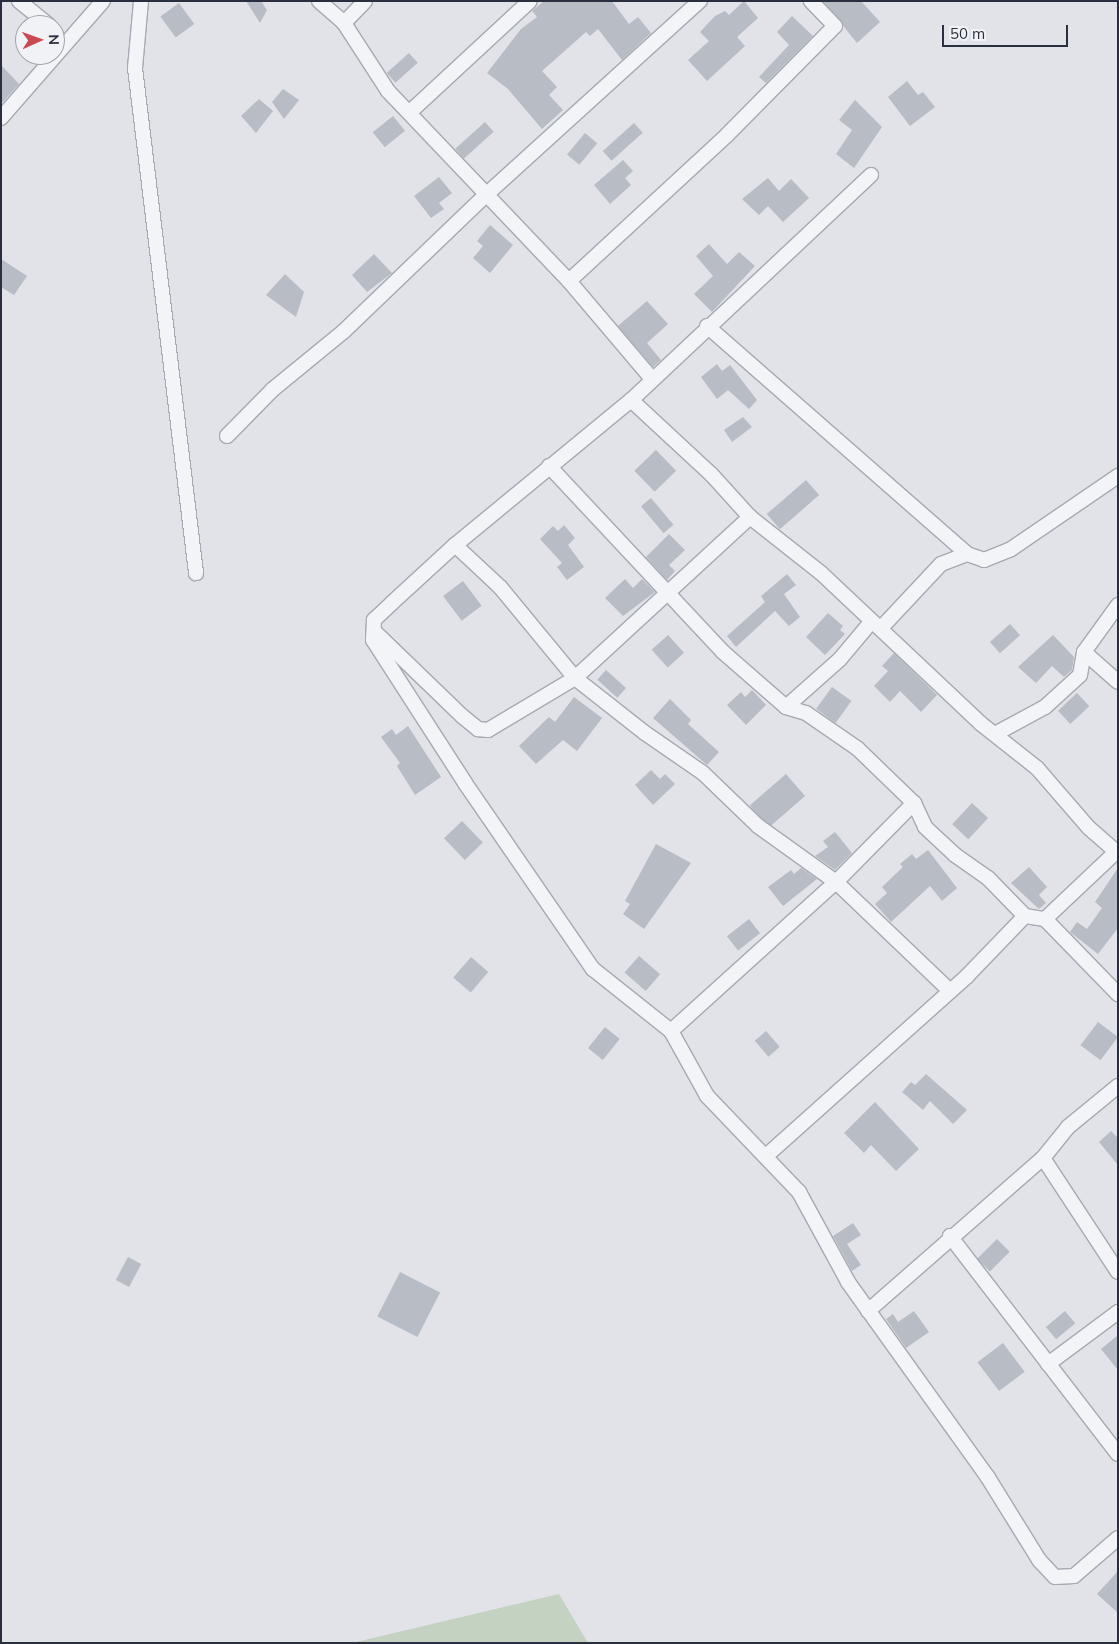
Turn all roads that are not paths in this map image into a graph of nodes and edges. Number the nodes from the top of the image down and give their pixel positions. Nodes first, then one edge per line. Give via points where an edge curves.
1 (19, 1) edge
2 (103, 1) edge
3 (141, 1) edge
4 (319, 1) edge
5 (366, 1) edge
6 (530, 1) edge
7 (700, 1) edge
8 (811, 1) edge
9 (36, 15) edge
10 (344, 23) junction
11 (65, 45) edge
12 (47, 65) edge
13 (410, 112) junction
14 (1, 118) edge
15 (871, 175) dead end
16 (488, 193) junction
17 (569, 281) junction
18 (707, 326) junction
19 (652, 379) junction
20 (631, 400) junction
21 (227, 436) dead end
22 (549, 466) junction
23 (1118, 476) edge
24 (750, 517) junction
25 (455, 545) junction
26 (967, 554) junction
27 (196, 573) dead end
28 (667, 596) junction
29 (1118, 605) edge
30 (876, 624) junction
31 (372, 629) junction
32 (1084, 652) junction
33 (576, 678) junction
34 (1118, 682) edge
35 (786, 707) junction
36 (995, 734) junction
37 (914, 802) junction
38 (1117, 851) edge
39 (836, 882) junction
40 (1025, 916) junction
41 (1045, 919) junction
42 (950, 991) junction
43 (1118, 994) edge
44 (671, 1030) junction
45 (1118, 1086) edge
46 (766, 1156) junction
47 (1043, 1158) junction
48 (950, 1236) junction
49 (1118, 1272) edge
50 (868, 1311) junction
51 (1118, 1312) edge
52 (1048, 1364) junction
53 (1118, 1454) edge
54 (1118, 1538) edge

1 - 9 street
2 - 11 street
3 - 27 street via 135,68
4 - 10 street
5 - 10 street
6 - 13 street
7 - 16 street
8 - 17 street via 834,26 726,136
10 - 13 street via 388,91
12 - 14 street
13 - 16 street
15 - 18 street
16 - 17 street
16 - 21 street
17 - 19 street
18 - 19 street
18 - 26 street
19 - 20 street
20 - 22 street via 564,459
20 - 24 street via 711,474
22 - 25 street
22 - 28 street
23 - 26 street via 1011,549 984,560
24 - 28 street
24 - 30 street via 822,572
25 - 31 street via 374,620
25 - 33 street via 500,587
26 - 30 street via 940,564
28 - 33 street
28 - 35 street
29 - 32 street
30 - 35 street
30 - 36 street
31 - 33 street via 406,666 478,728 488,730 501,726
31 - 44 street via 373,640 402,687 593,969
32 - 34 street
32 - 36 street via 1080,675 1045,707
33 - 39 street via 644,733 703,773 758,826
35 - 37 street via 806,712 835,732
36 - 38 street via 1037,768 1089,828
37 - 39 street
37 - 40 street via 925,827 955,855 988,878
38 - 41 street
39 - 42 street
39 - 44 street
40 - 41 street
40 - 42 street
41 - 43 street
42 - 46 street
44 - 46 street via 707,1096
45 - 47 street via 1068,1128
46 - 50 street via 799,1192 822,1240
47 - 48 street
47 - 49 street
48 - 50 street
48 - 52 street
50 - 54 street via 987,1476 1047,1570 1055,1577 1074,1576
51 - 52 street
52 - 53 street

